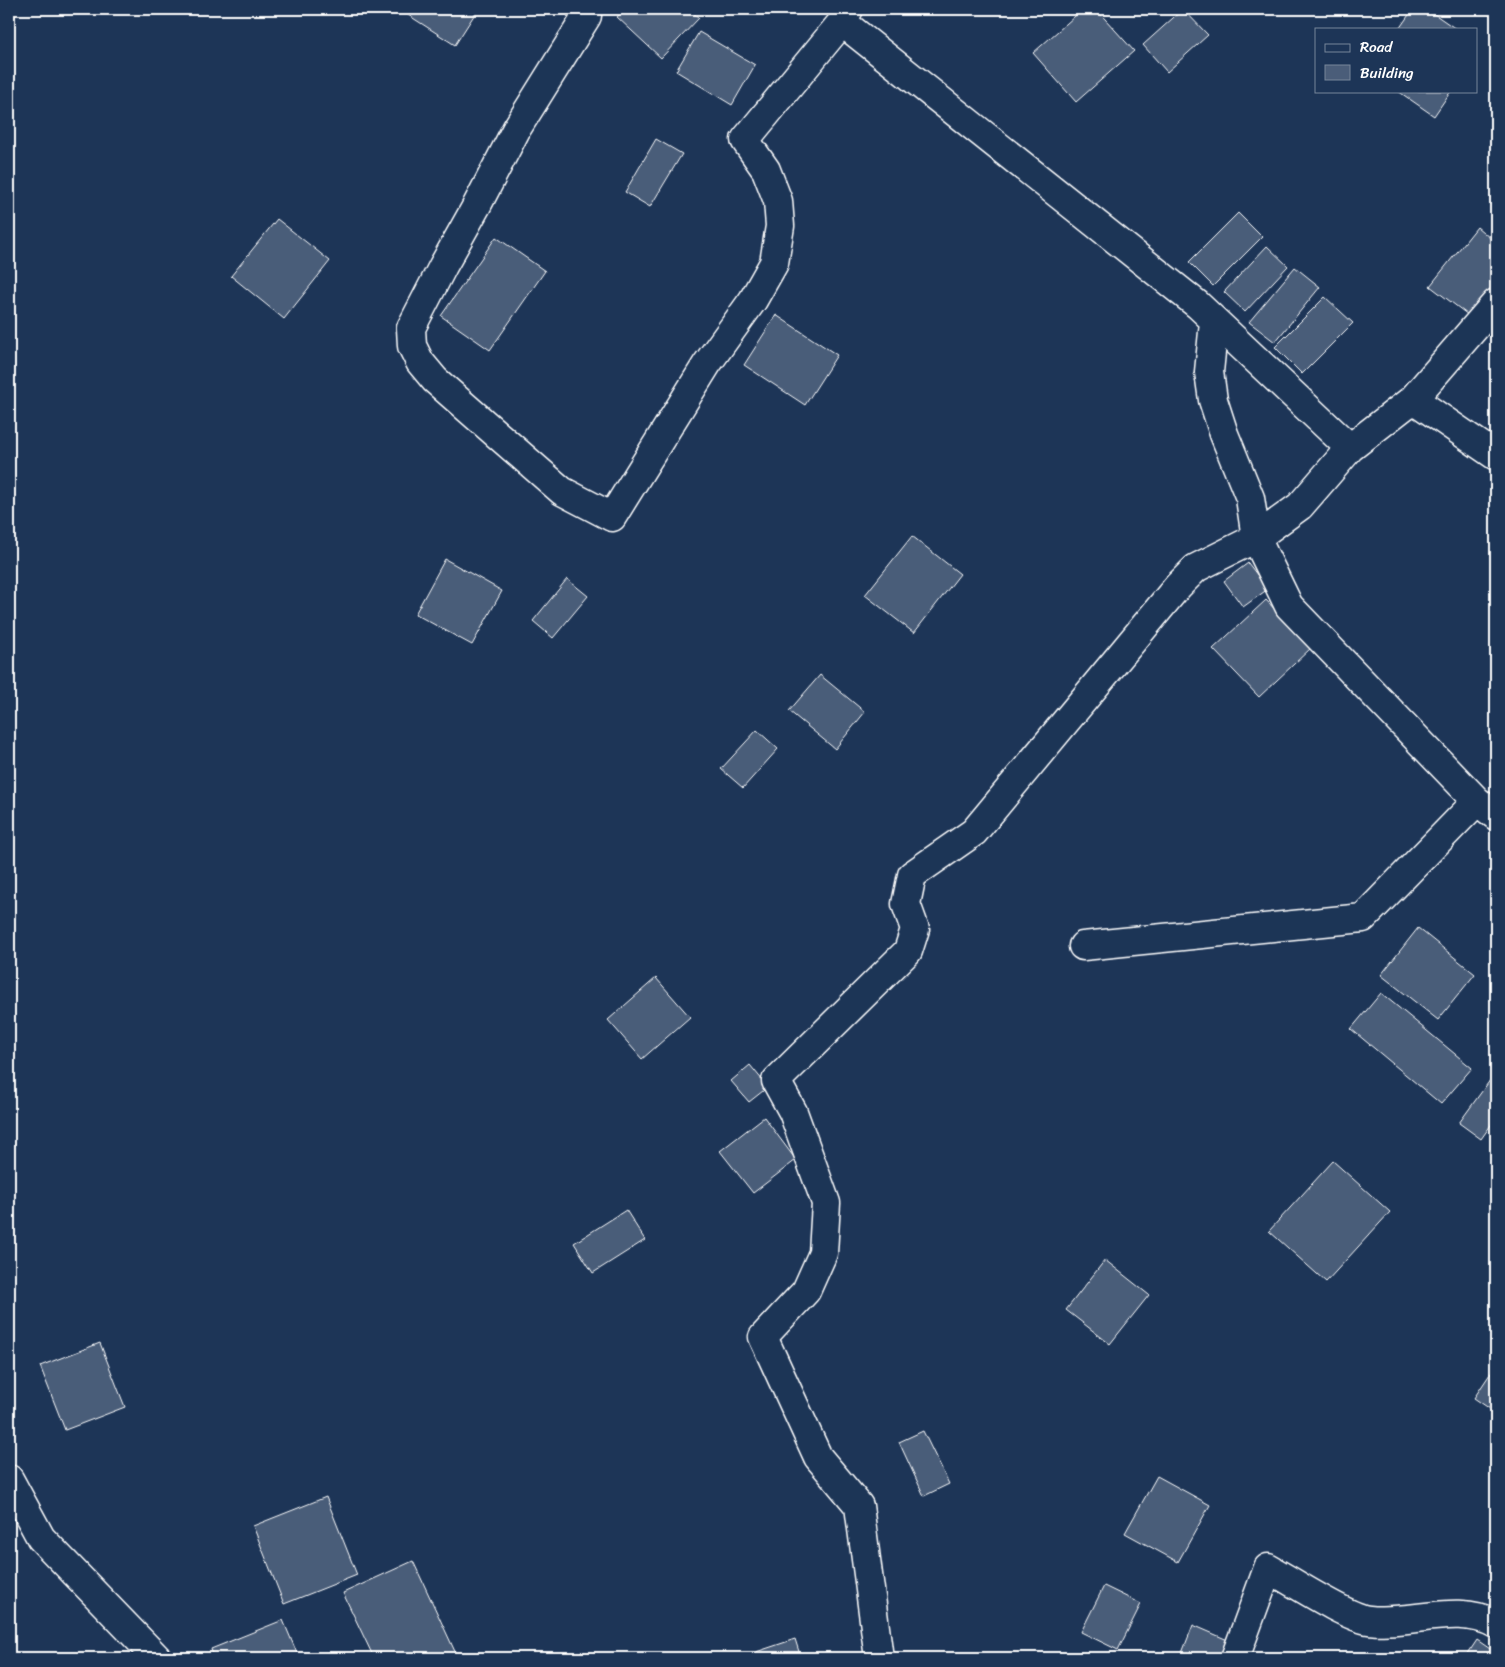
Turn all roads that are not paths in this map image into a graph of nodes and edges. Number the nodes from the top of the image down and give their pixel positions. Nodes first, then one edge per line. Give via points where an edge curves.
1 (581, 9) edge
2 (846, 15) edge
3 (1496, 303) edge
4 (1214, 322) junction
5 (1413, 399) junction
6 (1350, 448) junction
7 (1496, 456) edge
8 (1256, 538) junction
9 (1487, 808) edge
10 (1083, 946) dead end
11 (9, 1479) edge
12 (1496, 1624) edge
13 (157, 1658) edge
14 (879, 1658) edge
15 (1235, 1658) edge

1 - 2 street via 587,16 517,128 420,309 411,328 412,346 435,380 562,491 612,517 774,263 780,226 778,200 766,170 745,140
2 - 4 street
3 - 5 street
4 - 6 street
4 - 8 street via 1209,372 1213,400 1250,498
5 - 6 street
5 - 7 street
6 - 8 street via 1300,506
8 - 9 street via 1289,606
8 - 14 street via 1196,568 974,832 912,875 906,904 915,929 908,951 776,1081 793,1112 826,1202 822,1253 806,1291 763,1337 818,1456 859,1506
9 - 10 street via 1363,918
11 - 13 street via 41,1538
12 - 15 street via 1484,1618 1459,1614 1367,1620 1268,1568

